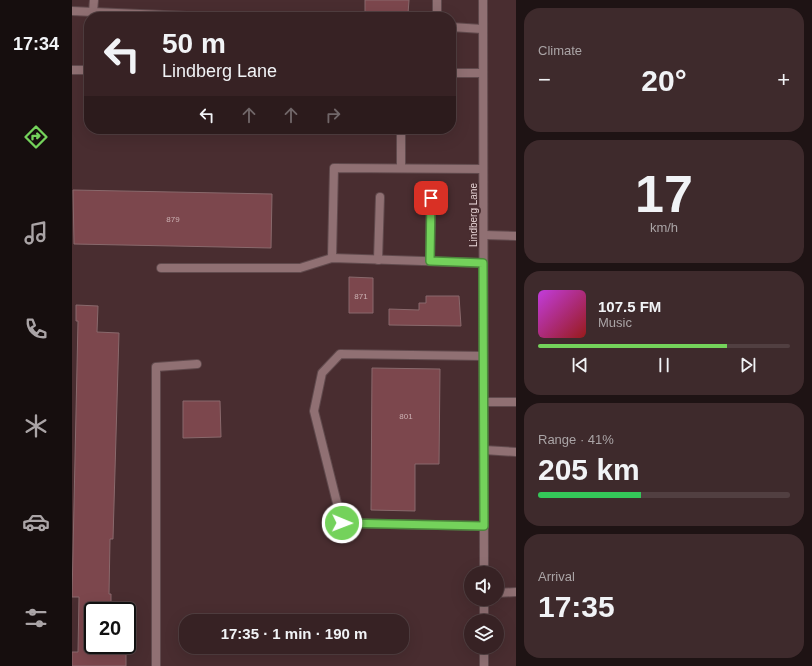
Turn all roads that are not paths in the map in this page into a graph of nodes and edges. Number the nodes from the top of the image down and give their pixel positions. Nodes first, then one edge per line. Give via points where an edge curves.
1 (94, 0) edge
2 (437, 0) edge
3 (483, 0) edge
4 (72, 11) edge
5 (93, 12) joint
6 (437, 12) edge
7 (456, 28) edge
8 (482, 29) junction
9 (72, 70) edge
10 (84, 70) edge
11 (456, 73) edge
12 (482, 73) junction
13 (401, 134) edge
14 (401, 167) junction
15 (483, 169) junction
16 (380, 197) dead end
17 (431, 198) dead end
18 (484, 235) junction
19 (516, 236) edge
20 (332, 258) junction
21 (378, 260) junction
22 (430, 261) junction
23 (483, 263) junction
24 (161, 268) dead end
25 (483, 356) junction
26 (197, 364) dead end
27 (484, 402) junction
28 (516, 402) edge
29 (484, 450) junction
30 (516, 452) edge
31 (484, 526) junction
32 (484, 566) edge
33 (516, 592) edge
34 (504, 593) edge
35 (484, 654) edge
36 (156, 666) edge
37 (484, 666) edge

1 - 5 street
2 - 6 street
3 - 8 street, Lindberg Lane
4 - 5 street
7 - 8 street
8 - 12 street, Lindberg Lane
9 - 10 street
11 - 12 street
12 - 15 street, Lindberg Lane
13 - 14 street
14 - 15 street
14 - 20 street via 334,168
15 - 18 street, Lindberg Lane
16 - 21 street
17 - 22 street
18 - 19 street
18 - 23 street, Lindberg Lane
20 - 21 street
20 - 24 street via 300,268
21 - 22 street
22 - 23 street
23 - 25 street, Lindberg Lane
25 - 27 street, Lindberg Lane
25 - 31 street via 340,354 322,374 314,411 342,523
26 - 36 street via 156,367
27 - 28 street
27 - 29 street, Lindberg Lane
29 - 30 street
29 - 31 street, Lindberg Lane
31 - 32 street, Lindberg Lane
33 - 34 street
35 - 37 street

